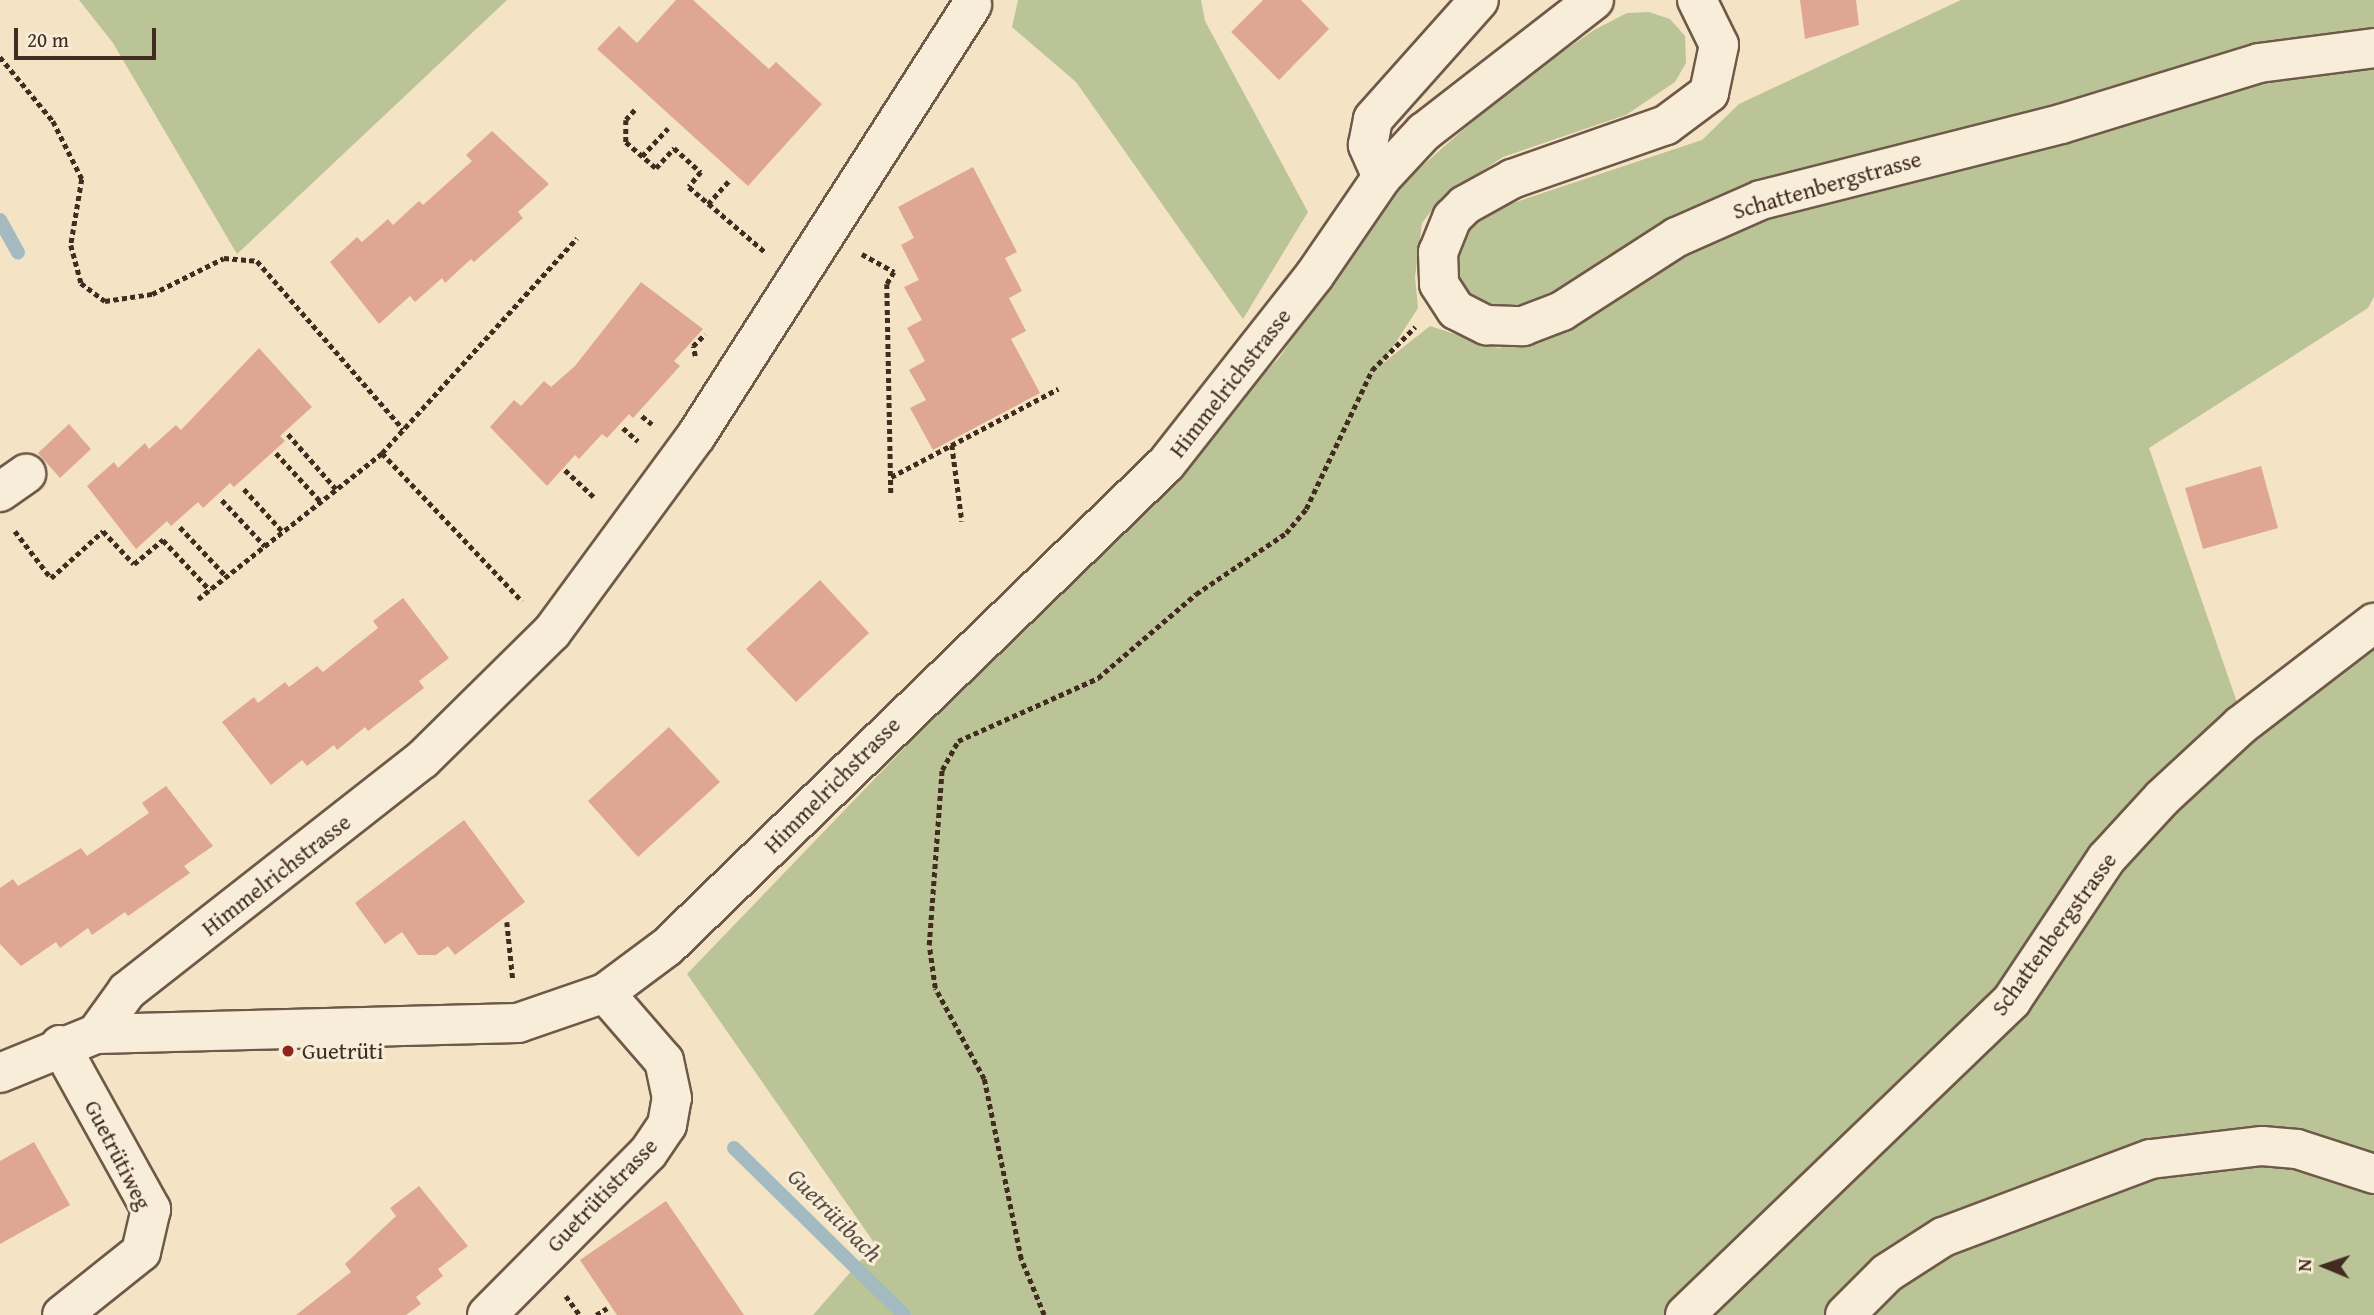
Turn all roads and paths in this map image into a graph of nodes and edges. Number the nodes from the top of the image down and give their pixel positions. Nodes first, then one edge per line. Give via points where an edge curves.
1 (1479, 0) edge
2 (1594, 0) edge
3 (1697, 0) edge
4 (972, 5) dead end
5 (2374, 48) edge
6 (0, 57) edge
7 (635, 110) dead end
8 (668, 128) dead end
9 (642, 156) junction
10 (1382, 177) junction
11 (729, 181) dead end
12 (708, 204) junction
13 (577, 238) dead end
14 (764, 251) dead end
15 (864, 255) dead end
16 (1447, 300) junction
17 (1058, 389) dead end
18 (403, 429) junction
19 (288, 434) dead end
20 (952, 445) junction
21 (276, 453) dead end
22 (382, 453) junction
23 (891, 477) junction
24 (244, 489) dead end
25 (336, 489) junction
26 (11, 495) edge
27 (891, 496) dead end
28 (222, 500) dead end
29 (321, 502) junction
30 (962, 521) dead end
31 (180, 527) dead end
32 (283, 532) junction
33 (265, 546) junction
34 (227, 577) junction
35 (210, 590) junction
36 (513, 592) dead end
37 (198, 600) dead end
38 (2374, 623) edge
39 (507, 922) dead end
40 (605, 993) junction
41 (515, 995) dead end
42 (96, 1034) junction
43 (60, 1045) junction
44 (0, 1073) edge
45 (2374, 1174) edge
46 (570, 1301) dead end
47 (607, 1308) dead end
48 (62, 1315) edge
49 (487, 1315) edge
50 (580, 1315) edge
51 (596, 1315) edge
52 (1044, 1315) edge
53 (1685, 1315) edge
54 (1845, 1315) edge

1 - 10 street via 1373,119 1368,145
2 - 10 street, Himmelrichstrasse via 1424,132
3 - 16 street via 1719,45 1716,79 1704,99 1643,136 1512,179 1465,205 1447,226 1438,253 1439,284
4 - 42 street, Himmelrichstrasse via 696,436 552,632 422,760 127,990
5 - 16 street, Schattenbergstrasse via 2259,63 2061,124 1760,200 1677,237 1562,311 1523,326 1486,325
6 - 18 path via 53,121 82,179 71,245 81,283 105,300 152,294 224,258 257,261
7 - 9 path via 626,120 626,142
8 - 9 path
9 - 12 path via 656,168 674,148 701,172 689,187
10 - 40 street, Himmelrichstrasse via 1314,276 1166,464 667,947
11 - 12 path
12 - 14 path
13 - 18 path
15 - 23 path via 894,272 887,284
16 - 52 path via 1372,370 1306,509 1286,533 1196,594 1098,678 958,741 942,770 929,945 935,988 985,1079 1021,1259
17 - 20 path
18 - 22 path
19 - 25 path
20 - 23 path
20 - 30 path
21 - 29 path
22 - 25 path
22 - 36 path
23 - 27 path
24 - 32 path
25 - 29 path
26 - 35 path via 51,578 103,531 134,564 163,540
28 - 33 path
29 - 32 path
31 - 34 path
32 - 33 path
33 - 34 path
34 - 35 path
35 - 37 path
38 - 53 street, Schattenbergstrasse via 2242,725 2162,798 2105,859 2012,1000
39 - 41 path
40 - 42 street, Himmelrichstrasse via 518,1023
40 - 49 street, Guetrütistrasse via 664,1061 672,1098 667,1125 648,1153
42 - 43 street, Himmelrichstrasse
43 - 44 street, Himmelrichstrasse
43 - 48 street, Guetrütiweg via 151,1209 141,1252
45 - 54 street via 2297,1149 2262,1146 2151,1159 1943,1237 1887,1273
46 - 50 path
47 - 51 path

